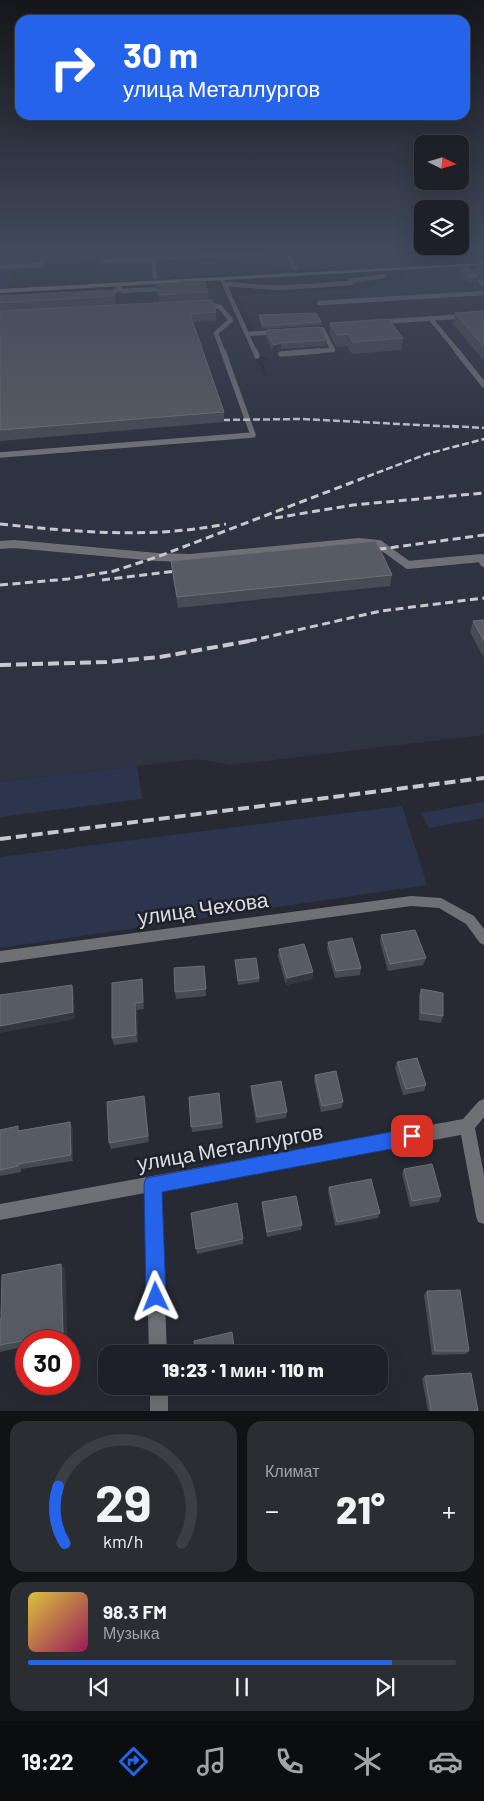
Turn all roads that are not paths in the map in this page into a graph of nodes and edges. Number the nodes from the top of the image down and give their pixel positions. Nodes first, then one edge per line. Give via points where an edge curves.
1 (229, 316) edge
2 (239, 316) edge
3 (469, 316) edge
4 (430, 318) junction
5 (372, 322) edge
6 (304, 330) edge
7 (286, 331) edge
8 (247, 334) junction
9 (281, 354) dead end
10 (257, 356) dead end
11 (484, 385) edge
12 (0, 455) edge
13 (0, 545) edge
14 (483, 560) edge
15 (484, 940) edge
16 (0, 957) edge
17 (484, 1106) edge
18 (468, 1126) junction
19 (152, 1184) junction
20 (0, 1212) edge
21 (484, 1216) edge
22 (158, 1345) edge
23 (159, 1395) edge
24 (160, 1411) edge

1 - 12 lane via 231,320 216,333 253,434
2 - 8 lane
3 - 4 lane
4 - 5 lane
4 - 11 lane
6 - 9 lane via 322,329 333,350
7 - 8 lane
8 - 10 lane
13 - 14 lane via 190,558 359,542 379,544 408,565
15 - 16 street, улица Чехова via 470,920 441,903 411,901
17 - 18 street
18 - 19 street, улица Металлургов
18 - 21 street
19 - 20 street, улица Металлургов
19 - 22 street
23 - 24 street

